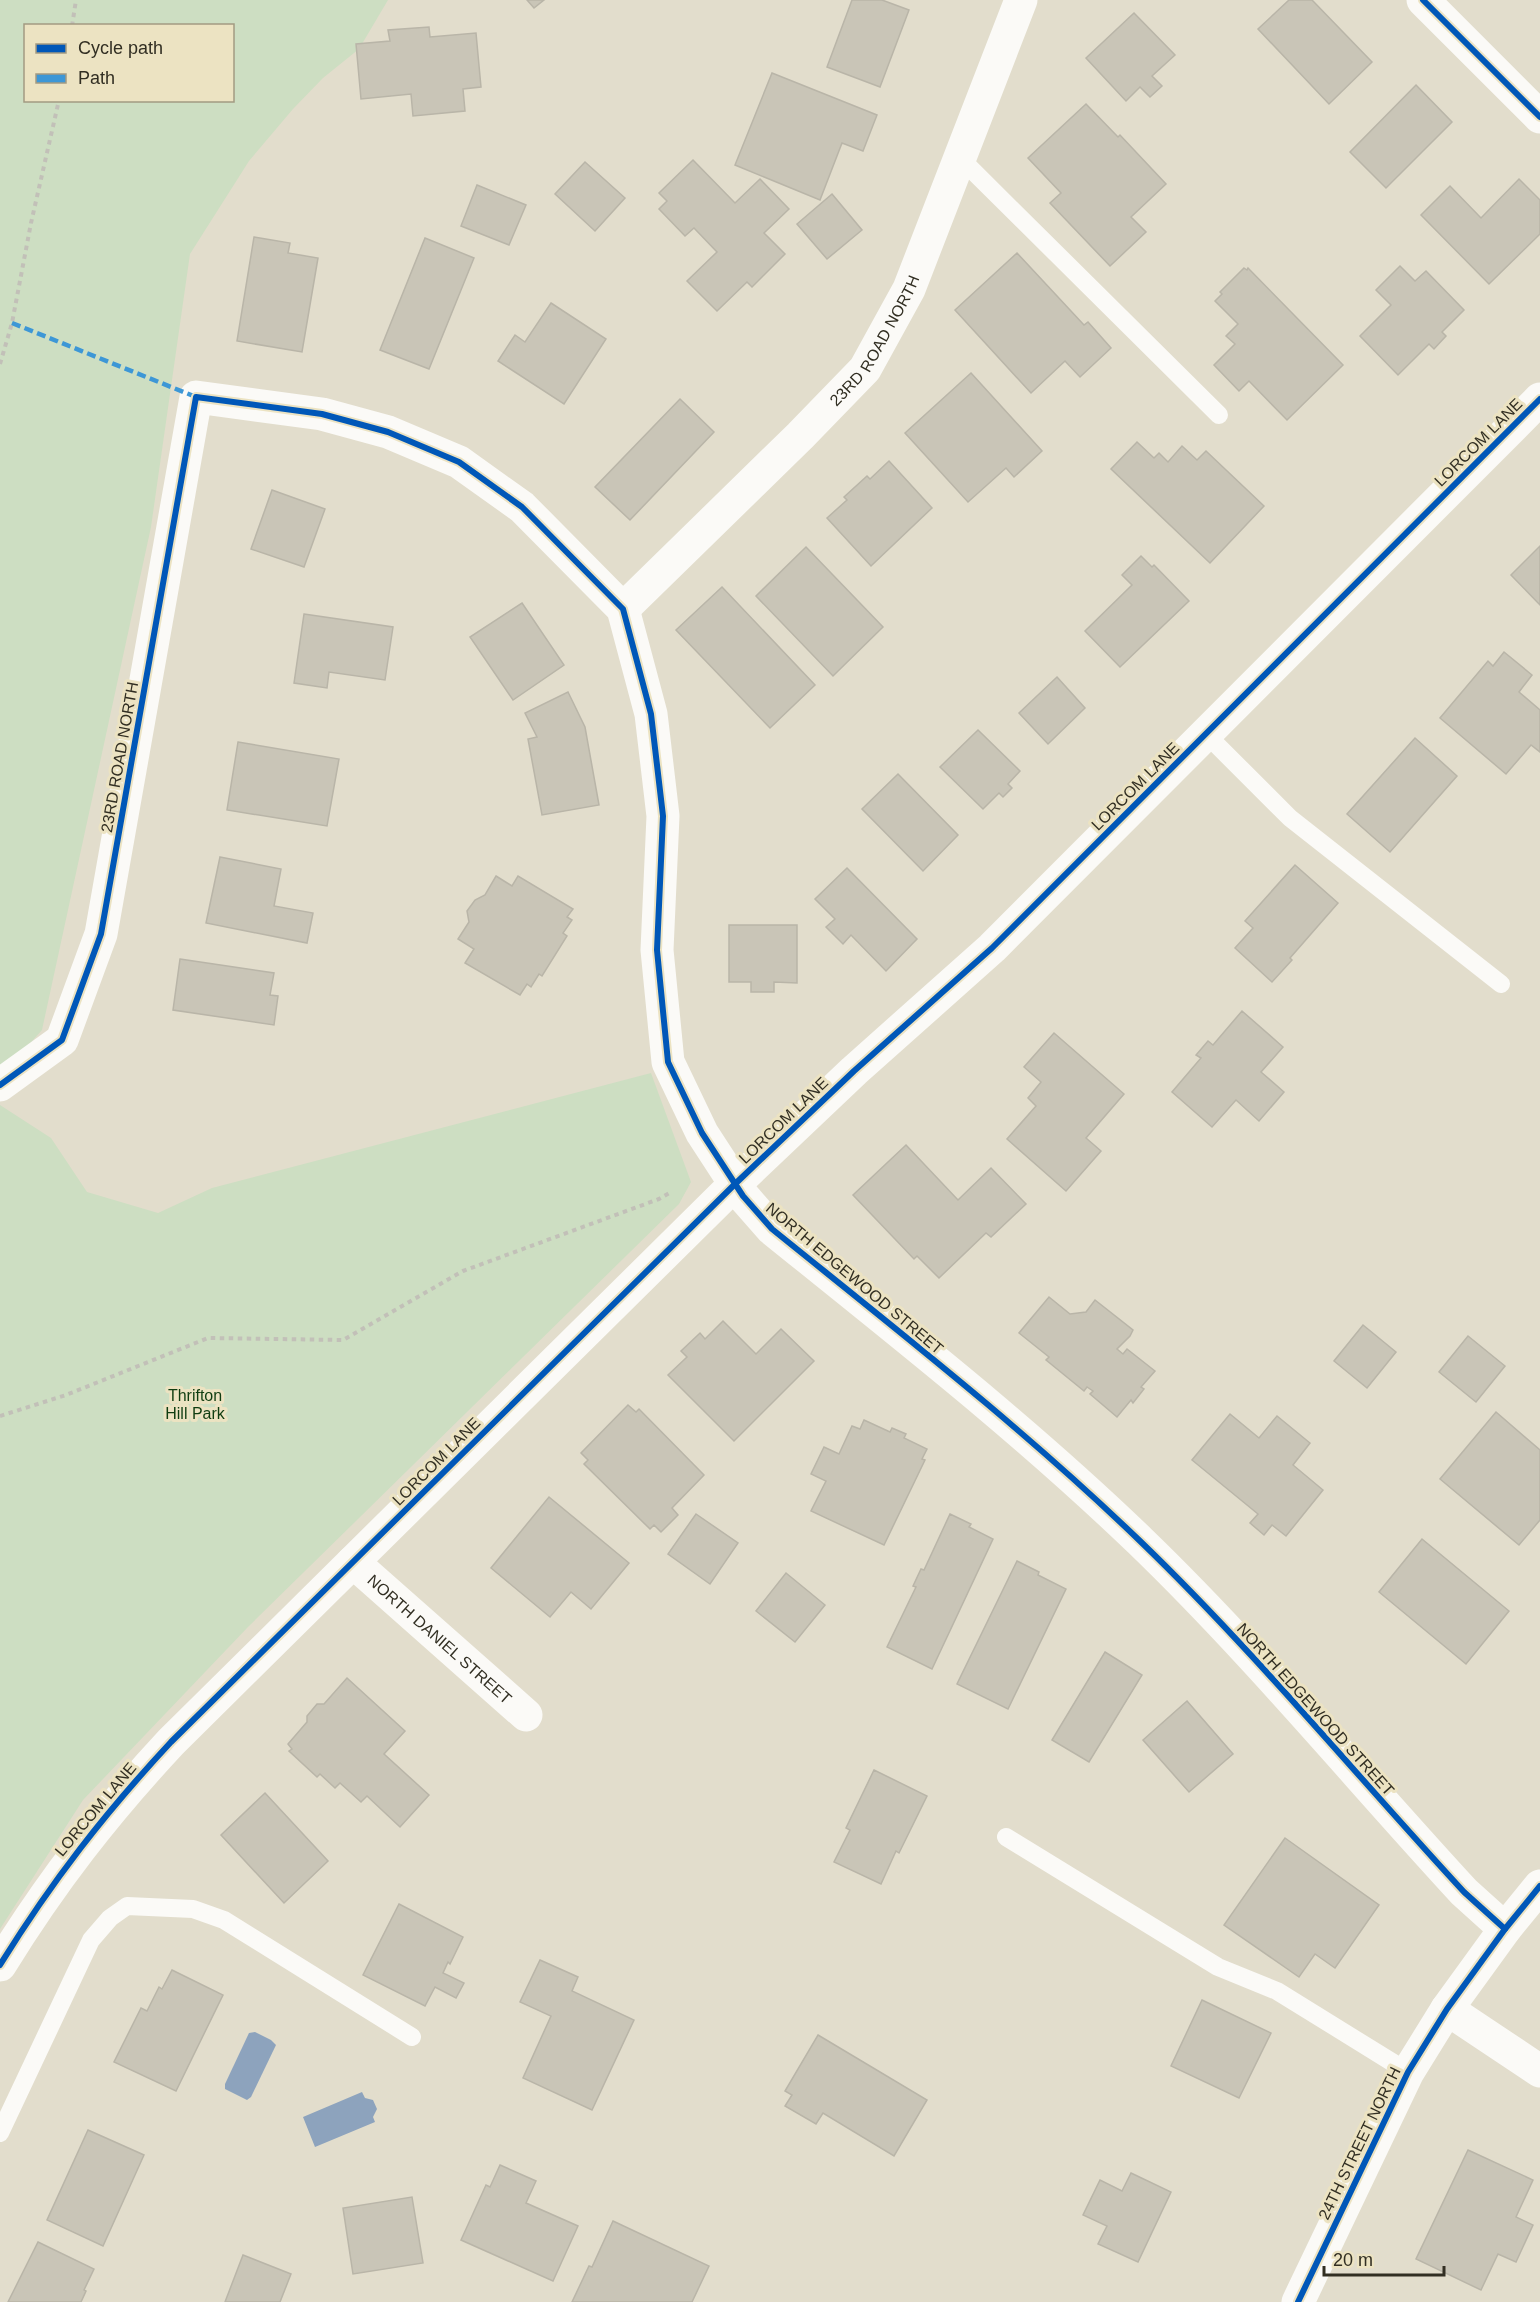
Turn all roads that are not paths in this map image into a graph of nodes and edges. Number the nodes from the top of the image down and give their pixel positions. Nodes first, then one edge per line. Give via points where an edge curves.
1 (1020, 0) edge
2 (1422, 0) edge
3 (1540, 117) edge
4 (961, 159) junction
5 (196, 397) joint
6 (1540, 399) edge
7 (1219, 415) dead end
8 (622, 609) junction
9 (1206, 734) junction
10 (1501, 984) dead end
11 (0, 1085) edge
12 (735, 1184) junction
13 (353, 1562) junction
14 (526, 1715) dead end
15 (1006, 1837) dead end
16 (1540, 1886) edge
17 (1505, 1929) junction
18 (0, 1965) edge
19 (1447, 2009) junction
20 (412, 2037) dead end
21 (1540, 2071) edge
22 (1408, 2072) junction
23 (7, 2098) edge
24 (0, 2133) edge
25 (1298, 2302) edge

1 - 4 street, 23RD ROAD NORTH
2 - 3 street
4 - 7 lane
4 - 8 street, 23RD ROAD NORTH via 909,290 865,369
5 - 8 street, NORTH EDGEWOOD STREET via 322,414 388,432 459,462 522,507
5 - 11 street, 23RD ROAD NORTH via 101,934 62,1040
6 - 9 street, LORCOM LANE
8 - 12 street, NORTH EDGEWOOD STREET via 651,714 663,816 657,950 668,1062 702,1133
9 - 10 lane via 1290,818
9 - 12 street, LORCOM LANE via 992,948
12 - 13 street, LORCOM LANE
12 - 17 street, NORTH EDGEWOOD STREET via 771,1229 993,1408 1142,1543 1464,1892
13 - 14 street, NORTH DANIEL STREET
13 - 18 street, LORCOM LANE via 116,1802 52,1884
15 - 22 lane via 1218,1967 1277,1990
16 - 17 street, 24TH STREET NORTH
17 - 19 street, 24TH STREET NORTH
19 - 21 street
19 - 22 street, 24TH STREET NORTH
20 - 23 lane via 224,1920 192,1909 128,1906 110,1918 91,1940
22 - 25 street, 24TH STREET NORTH
23 - 24 lane

